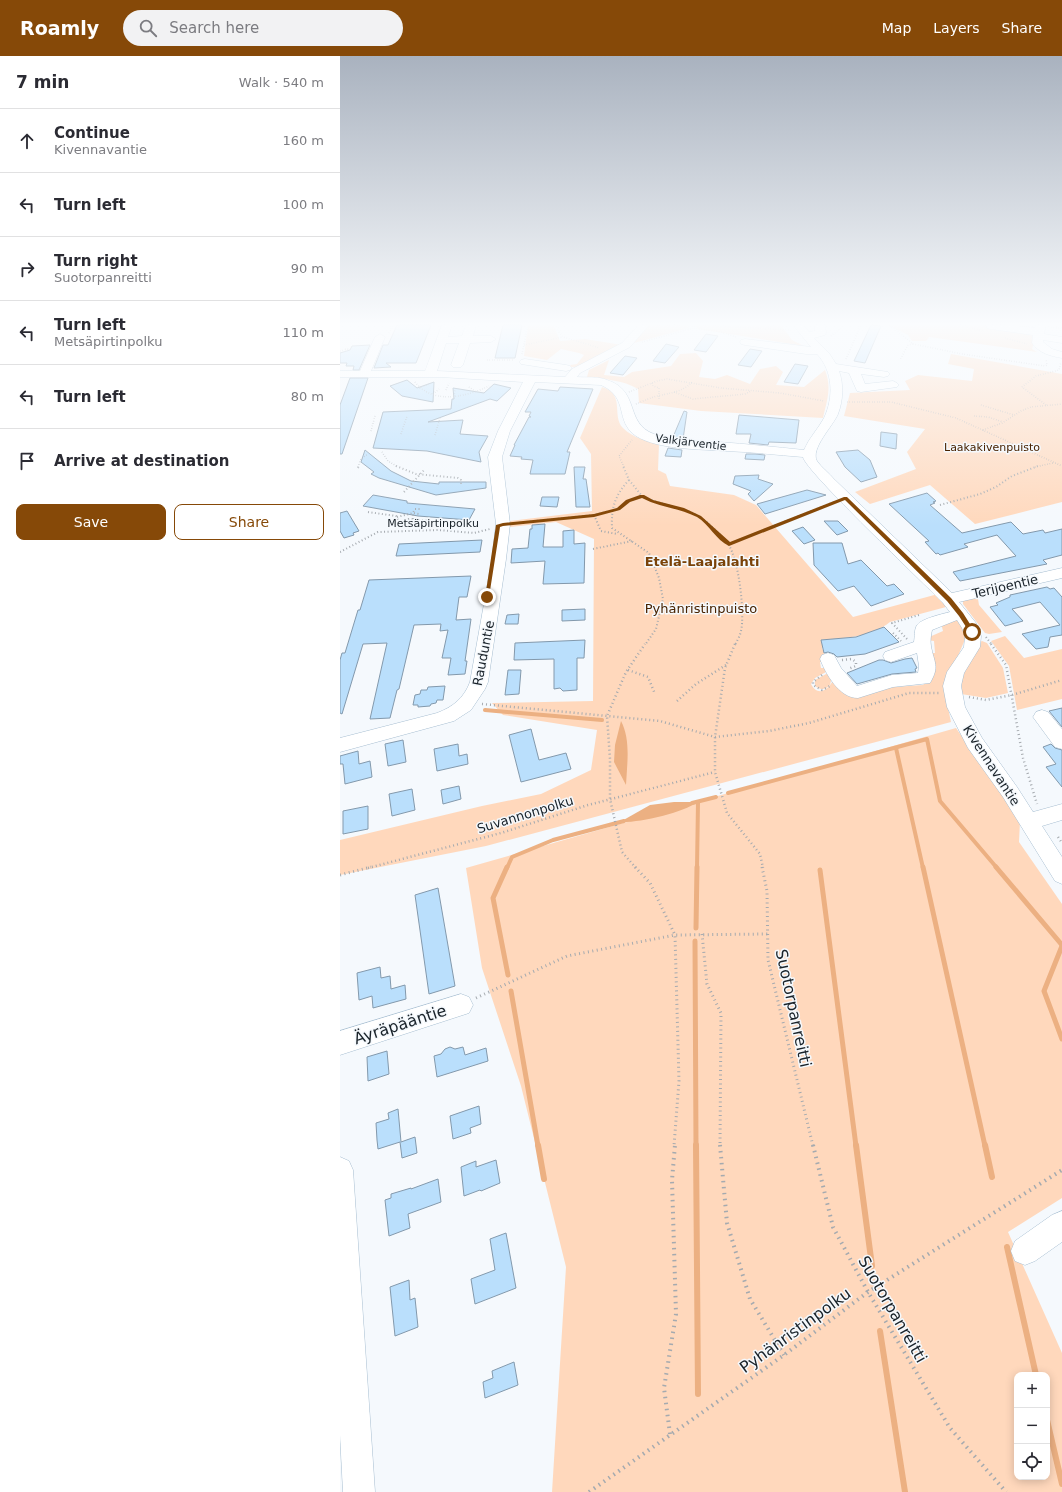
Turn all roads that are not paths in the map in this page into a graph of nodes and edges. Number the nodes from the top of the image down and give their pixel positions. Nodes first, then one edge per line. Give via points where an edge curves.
1 (524, 392) edge
2 (621, 392) edge
3 (835, 392) edge
4 (809, 454) junction
5 (1062, 573) edge
6 (949, 600) junction
7 (961, 614) junction
8 (915, 644) junction
9 (890, 656) dead end
10 (828, 658) dead end
11 (1042, 717) dead end
12 (1062, 742) edge
13 (340, 745) edge
14 (1062, 812) edge
15 (1028, 822) junction
16 (1062, 875) edge
17 (461, 1005) road end
18 (340, 1043) edge
19 (340, 1170) edge
20 (1062, 1225) edge
21 (1024, 1251) dead end
22 (359, 1492) edge

1 - 13 street, Rauduntie via 504,431 495,457 503,524 479,682 470,700 459,710 441,719
2 - 4 street, Valkjärventie via 634,426 652,437 682,443
3 - 4 street via 834,409
4 - 6 street, Kivennavantie via 813,465
5 - 6 street, Terijoentie
6 - 7 street, Kivennavantie
7 - 8 street via 924,627
7 - 15 street, Kivennavantie via 972,630 973,642 971,650 955,674 952,686 959,696 956,707 975,743
8 - 9 street
8 - 10 street via 929,663 928,674 924,679 892,681 858,692 853,692 835,673
11 - 12 street
14 - 15 street
15 - 16 street, Kivennavantie
17 - 18 street, Äyräpääntie
19 - 22 street
20 - 21 street

